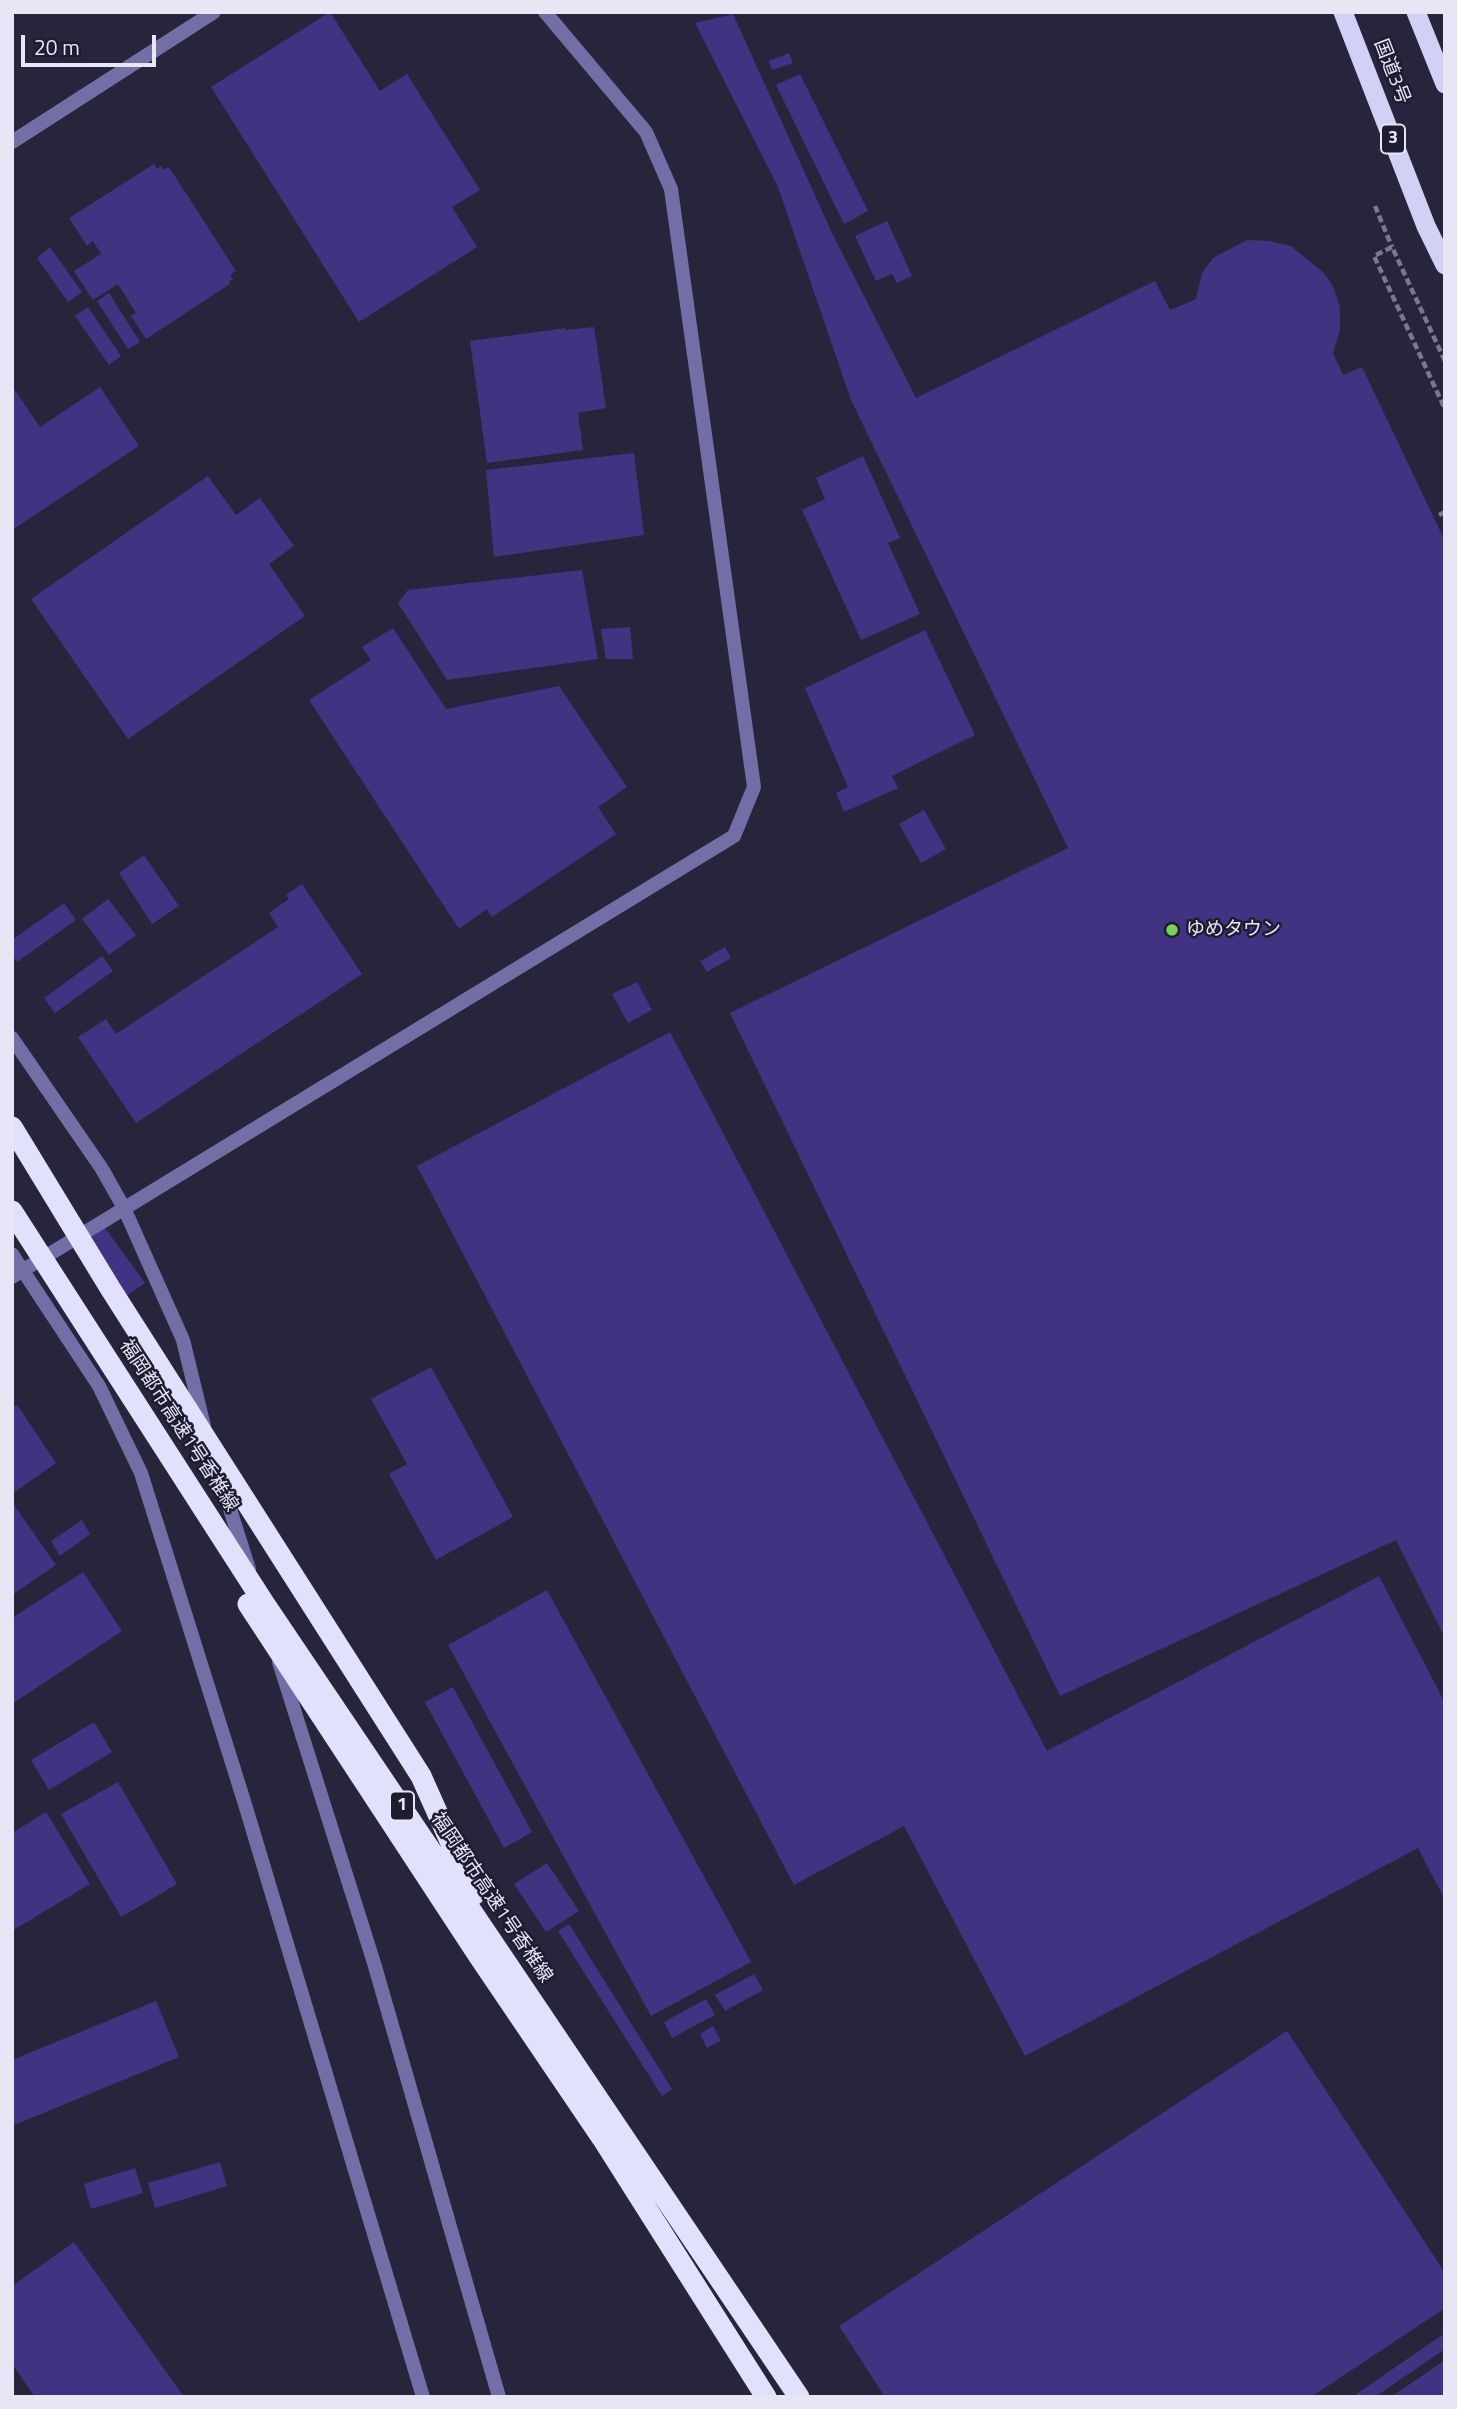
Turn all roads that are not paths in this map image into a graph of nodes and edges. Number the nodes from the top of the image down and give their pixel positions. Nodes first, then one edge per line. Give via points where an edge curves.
1 (214, 12) edge
2 (545, 12) edge
3 (1343, 12) edge
4 (1416, 12) edge
5 (1445, 84) edge
6 (12, 142) edge
7 (1445, 265) edge
8 (12, 1038) edge
9 (12, 1128) edge
10 (124, 1208) junction
11 (12, 1211) edge
12 (12, 1231) edge
13 (12, 1254) edge
14 (18, 1274) edge
15 (498, 1947) junction
16 (422, 2397) edge
17 (499, 2397) edge
18 (766, 2397) edge
19 (799, 2397) edge

1 - 6 street
2 - 10 street via 646,132 671,189 754,787 734,836
3 - 7 highway, 国道3号 / 3
4 - 5 highway
8 - 10 street
9 - 15 highway via 421,1776
10 - 14 street
10 - 17 street via 183,1340 204,1425 374,1963
11 - 15 highway, 福岡都市高速1号香椎線 / 1 via 264,1603
12 - 18 highway, 福岡都市高速1号香椎線 / 1 via 245,1600 602,2138
13 - 14 street
14 - 16 street via 99,1386 141,1473
15 - 19 highway, 福岡都市高速1号香椎線 / 1

